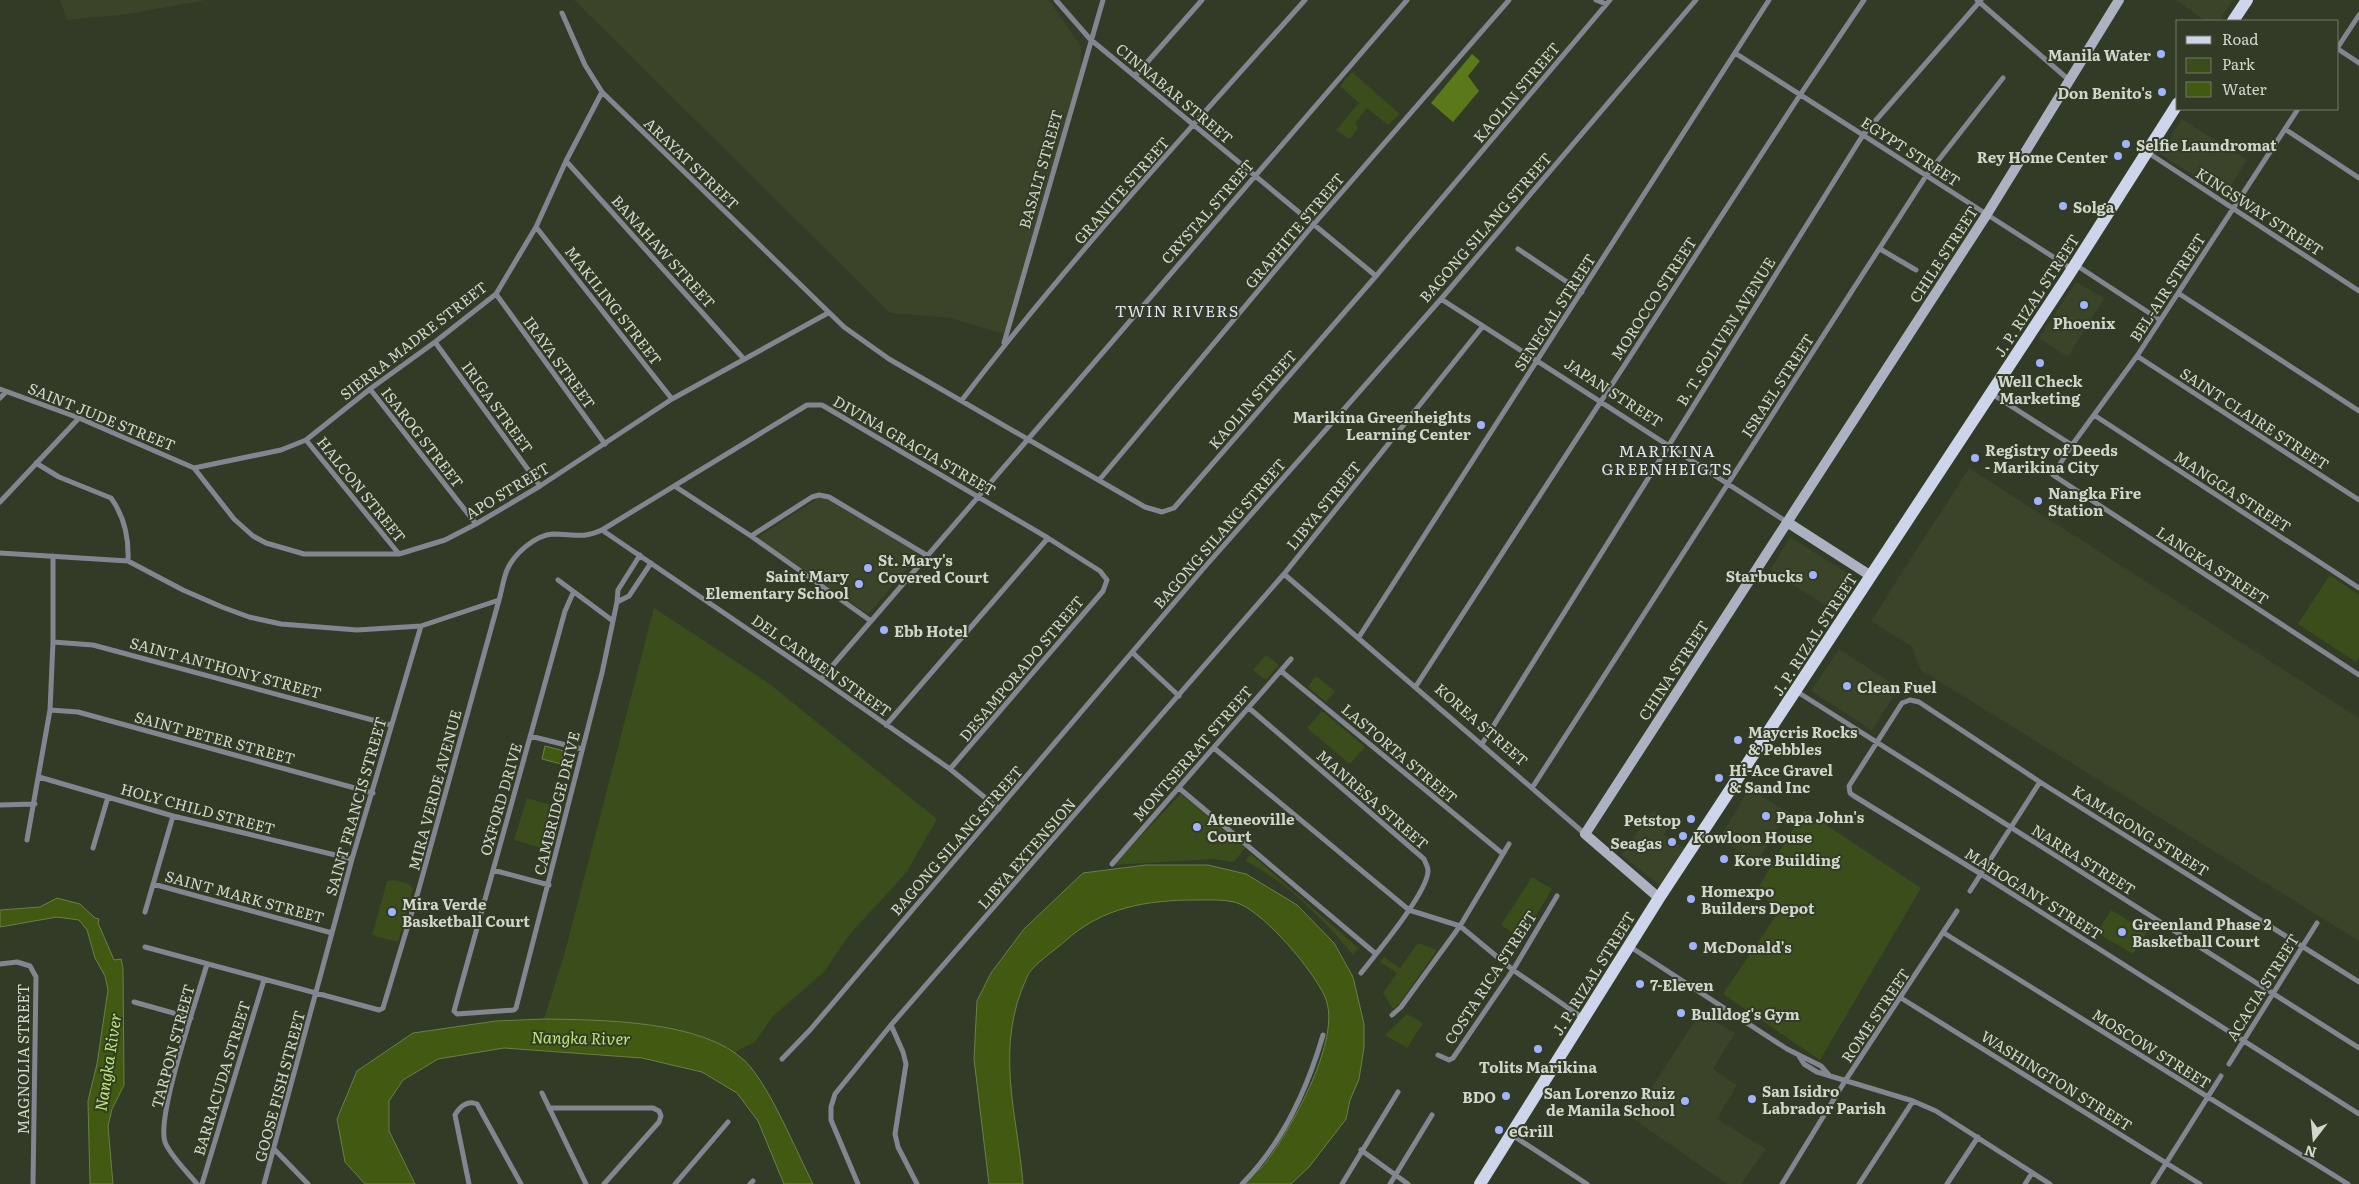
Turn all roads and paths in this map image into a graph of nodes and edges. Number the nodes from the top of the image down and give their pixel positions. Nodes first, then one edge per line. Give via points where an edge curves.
1 (1056, 0) edge
2 (1103, 0) edge
3 (1202, 0) edge
4 (1305, 0) edge
5 (1408, 0) edge
6 (1509, 0) edge
7 (1596, 0) edge
8 (1696, 0) edge
9 (1769, 0) edge
10 (1863, 0) edge
11 (2119, 0) edge
12 (2248, 0) edge
13 (1979, 1) edge
14 (1608, 2) edge
15 (562, 13) dead end
16 (2359, 15) edge
17 (2234, 20) edge
18 (1090, 39) junction
19 (2339, 46) edge
20 (2339, 49) edge
21 (1735, 53) junction
22 (2359, 63) edge
23 (1135, 76) junction
24 (2003, 78) dead end
25 (2069, 80) junction
26 (602, 92) junction
27 (1800, 95) junction
28 (2176, 106) edge
29 (2297, 110) edge
30 (1194, 125) junction
31 (2285, 129) junction
32 (1863, 135) junction
33 (2146, 152) junction
34 (566, 161) junction
35 (1254, 175) junction
36 (1926, 176) junction
37 (2359, 178) edge
38 (2233, 208) junction
39 (1986, 214) junction
40 (1314, 224) junction
41 (536, 227) junction
42 (1880, 248) junction
43 (1518, 249) dead end
44 (2074, 267) junction
45 (1916, 270) dead end
46 (1376, 276) junction
47 (2359, 291) edge
48 (1582, 292) junction
49 (2178, 293) junction
50 (496, 294) junction
51 (1441, 299) junction
52 (828, 313) junction
53 (2160, 320) junction
54 (1483, 326) junction
55 (436, 342) junction
56 (1004, 345) junction
57 (2137, 356) junction
58 (743, 358) junction
59 (1537, 361) junction
60 (0, 389) edge
61 (370, 389) junction
62 (6, 392) junction
63 (1991, 394) junction
64 (0, 398) edge
65 (672, 399) junction
66 (962, 400) junction
67 (1600, 402) junction
68 (2359, 411) edge
69 (2094, 415) junction
70 (79, 418) junction
71 (306, 440) junction
72 (1028, 440) junction
73 (605, 444) junction
74 (1668, 445) junction
75 (2072, 445) junction
76 (36, 463) junction
77 (194, 468) junction
78 (2053, 475) joint
79 (1100, 479) junction
80 (1728, 484) junction
81 (540, 486) junction
82 (676, 487) junction
83 (980, 496) junction
84 (2359, 500) edge
85 (0, 502) edge
86 (1787, 522) junction
87 (476, 524) junction
88 (602, 530) junction
89 (751, 536) junction
90 (1048, 538) junction
91 (0, 553) edge
92 (399, 554) junction
93 (640, 555) junction
94 (53, 556) junction
95 (928, 556) junction
96 (128, 561) junction
97 (651, 562) junction
98 (1284, 574) junction
99 (1871, 576) junction
100 (558, 580) dead end
101 (1107, 580) joint
102 (2359, 588) edge
103 (573, 594) junction
104 (499, 600) junction
105 (618, 602) junction
106 (613, 621) junction
107 (871, 621) junction
108 (421, 626) junction
109 (1360, 637) junction
110 (53, 642) junction
111 (1133, 653) junction
112 (1291, 659) dead end
113 (1281, 671) junction
114 (2359, 675) edge
115 (822, 679) junction
116 (1416, 686) junction
117 (1795, 691) junction
118 (1179, 696) junction
119 (1250, 708) junction
120 (50, 710) junction
121 (392, 725) junction
122 (886, 725) junction
123 (530, 736) junction
124 (1482, 744) junction
125 (1878, 744) junction
126 (1214, 748) junction
127 (582, 750) junction
128 (950, 769) junction
129 (39, 777) junction
130 (2040, 782) junction
131 (1179, 788) junction
132 (1532, 788) junction
133 (373, 792) junction
134 (108, 797) junction
135 (35, 804) junction
136 (0, 805) edge
137 (1000, 808) junction
138 (173, 816) junction
139 (2012, 828) junction
140 (1585, 834) junction
141 (27, 840) dead end
142 (1509, 844) dead end
143 (93, 848) dead end
144 (1503, 854) junction
145 (352, 859) junction
146 (1112, 864) dead end
147 (493, 870) junction
148 (1981, 874) junction
149 (153, 884) junction
150 (549, 885) junction
151 (1970, 891) dead end
152 (1557, 896) dead end
153 (1659, 898) junction
154 (1409, 910) junction
155 (1957, 911) dead end
156 (146, 912) dead end
157 (2317, 922) dead end
158 (1460, 926) junction
159 (332, 933) junction
160 (1944, 933) junction
161 (1629, 946) junction
162 (145, 947) dead end
163 (2303, 947) junction
164 (1376, 954) junction
165 (0, 964) edge
166 (207, 964) junction
167 (1512, 970) junction
168 (1361, 973) dead end
169 (264, 980) junction
170 (2359, 982) edge
171 (2273, 993) junction
172 (316, 995) junction
173 (1901, 998) junction
174 (134, 1002) dead end
175 (516, 1008) joint
176 (1392, 1015) dead end
177 (191, 1018) junction
178 (1584, 1018) junction
179 (891, 1025) junction
180 (1323, 1035) dead end
181 (2244, 1040) junction
182 (2359, 1048) edge
183 (1438, 1055) dead end
184 (782, 1059) dead end
185 (2229, 1064) dead end
186 (2221, 1076) dead end
187 (1846, 1081) junction
188 (1398, 1092) dead end
189 (542, 1093) dead end
190 (2208, 1098) junction
191 (1913, 1101) junction
192 (549, 1108) junction
193 (2359, 1114) edge
194 (1432, 1115) dead end
195 (728, 1122) dead end
196 (1511, 1135) junction
197 (1978, 1137) junction
198 (274, 1150) junction
199 (1361, 1150) junction
200 (2168, 1162) junction
201 (2032, 1173) junction
202 (1395, 1175) junction
203 (1578, 1182) edge
204 (33, 1184) edge
205 (197, 1184) edge
206 (202, 1184) edge
207 (264, 1184) edge
208 (308, 1184) edge
209 (469, 1184) edge
210 (521, 1184) edge
211 (586, 1184) edge
212 (604, 1184) edge
213 (675, 1184) edge
214 (858, 1184) edge
215 (916, 1184) edge
216 (1242, 1184) edge
217 (1342, 1184) edge
218 (1390, 1184) edge
219 (1408, 1184) edge
220 (1480, 1184) edge
221 (1587, 1184) edge
222 (1782, 1184) edge
223 (1859, 1184) edge
224 (1947, 1184) edge
225 (2025, 1184) edge
226 (2050, 1184) edge
227 (2153, 1184) edge
228 (2200, 1184) edge
229 (2348, 1184) edge

1 - 18 street, CINNABAR STREET
2 - 18 street, BASALT STREET
3 - 23 street
4 - 30 street, GRANITE STREET
5 - 35 street, CRYSTAL STREET
6 - 40 street, GRAPHITE STREET
7 - 14 street
8 - 51 street, BAGONG SILANG STREET
9 - 21 street, SENEGAL STREET
10 - 27 street, MOROCCO STREET
11 - 25 street, CHILE STREET
12 - 17 main road
13 - 25 street
13 - 32 street, B. T. SOLIVEN AVENUE
14 - 46 street, KAOLIN STREET
15 - 26 street, ARAYAT STREET via 585,65
16 - 19 street
18 - 23 street, CINNABAR STREET
18 - 56 street, BASALT STREET
20 - 22 street
21 - 27 street, EGYPT STREET
21 - 48 street, SENEGAL STREET
23 - 30 street, CINNABAR STREET
24 - 36 street, ISRAEL STREET
25 - 39 street, CHILE STREET
26 - 34 street, SIERRA MADRE STREET
26 - 52 street, ARAYAT STREET
27 - 32 street, EGYPT STREET
27 - 67 street, MOROCCO STREET
28 - 33 main road, J. P. RIZAL STREET
29 - 31 street, BEL-AIR STREET
30 - 35 street, CINNABAR STREET
30 - 56 street, GRANITE STREET
31 - 37 street
31 - 38 street, BEL-AIR STREET
32 - 36 street, EGYPT STREET
32 - 74 street, B. T. SOLIVEN AVENUE
33 - 38 street, KINGSWAY STREET
33 - 44 main road, J. P. RIZAL STREET
34 - 41 street, SIERRA MADRE STREET
34 - 58 street, BANAHAW STREET
35 - 40 street, CINNABAR STREET
35 - 72 street, CRYSTAL STREET
36 - 39 street, EGYPT STREET
36 - 42 street, ISRAEL STREET
38 - 47 street, KINGSWAY STREET
38 - 49 street, BEL-AIR STREET
39 - 44 street, EGYPT STREET
39 - 86 street, CHILE STREET
40 - 46 street, CINNABAR STREET
40 - 79 street, GRAPHITE STREET
41 - 50 street, SIERRA MADRE STREET
41 - 65 street, MAKILING STREET
42 - 45 street
42 - 80 street, ISRAEL STREET
43 - 48 street
44 - 53 street, EGYPT STREET
44 - 63 main road, J. P. RIZAL STREET
46 - 79 street, KAOLIN STREET via 1174,508 1155,511
48 - 59 street, SENEGAL STREET
49 - 53 street, BEL-AIR STREET
49 - 68 street
50 - 55 street, SIERRA MADRE STREET
50 - 73 street, IRAYA STREET
51 - 54 street, JAPAN STREET
51 - 111 street, BAGONG SILANG STREET
52 - 58 street, APO STREET
52 - 66 street, KAOLIN STREET via 864,342
53 - 57 street, BEL-AIR STREET
54 - 59 street, JAPAN STREET
54 - 98 street, LIBYA STREET
55 - 61 street, SIERRA MADRE STREET
55 - 81 street, IRIGA STREET
56 - 66 street, GRANITE STREET
57 - 69 street, BEL-AIR STREET
57 - 84 street, SAINT CLAIRE STREET
58 - 65 street, APO STREET
59 - 67 street, JAPAN STREET
59 - 109 street, SENEGAL STREET
60 - 62 street, SAINT JUDE STREET
61 - 71 street, SIERRA MADRE STREET
61 - 87 street, ISAROG STREET
62 - 64 street
62 - 70 street, SAINT JUDE STREET
63 - 75 street
63 - 99 main road, J. P. RIZAL STREET
65 - 73 street, APO STREET
66 - 72 street, KAOLIN STREET
67 - 74 street, JAPAN STREET
67 - 116 street, MOROCCO STREET
69 - 75 street, BEL-AIR STREET
69 - 102 street, MANGGA STREET
70 - 76 street
70 - 77 street, SAINT JUDE STREET
71 - 77 street, SIERRA MADRE STREET via 281,450
71 - 92 street, HALCON STREET
72 - 79 street, KAOLIN STREET
72 - 83 street, CRYSTAL STREET
73 - 81 street, APO STREET
74 - 80 street, JAPAN STREET
74 - 124 street, B. T. SOLIVEN AVENUE
75 - 78 street, BEL-AIR STREET
76 - 85 street
76 - 96 street via 60,478 110,498 128,536
77 - 92 street, APO STREET via 234,519 266,543 304,554
78 - 114 street, LANGKA STREET
80 - 86 street, JAPAN STREET
80 - 132 street, ISRAEL STREET
81 - 87 street, APO STREET
82 - 83 street, DIVINA GRACIA STREET via 807,405 816,404 827,407
82 - 88 street, DIVINA GRACIA STREET
82 - 89 street
83 - 90 street, DIVINA GRACIA STREET
83 - 95 street, CRYSTAL STREET
86 - 99 street, JAPAN STREET
86 - 140 street, CHINA STREET
87 - 92 street, APO STREET via 445,540
88 - 93 street, DEL CARMEN STREET
88 - 104 street, DIVINA GRACIA STREET via 585,537 556,534 539,537 514,558
89 - 95 street via 819,495 829,497
89 - 107 street
90 - 101 street, DIVINA GRACIA STREET via 1100,571
90 - 122 street
91 - 94 street
93 - 97 street, DEL CARMEN STREET
93 - 105 street, CAMBRIDGE DRIVE via 618,590
94 - 96 street
94 - 110 street
95 - 107 street, CRYSTAL STREET
96 - 108 street via 183,590 264,621 357,630
97 - 105 street via 629,596
97 - 115 street, DEL CARMEN STREET
98 - 109 street, KOREA STREET
98 - 118 street, LIBYA STREET
99 - 117 main road, J. P. RIZAL STREET
100 - 103 street
101 - 128 street, DESAMPORADO STREET via 1103,591
103 - 106 street
103 - 123 street, OXFORD DRIVE via 565,611
104 - 108 street
104 - 172 street, MIRA VERDE AVENUE via 384,1006 379,1010
105 - 106 street, CAMBRIDGE DRIVE
106 - 127 street, CAMBRIDGE DRIVE
107 - 115 street, CRYSTAL STREET
108 - 121 street, SAINT FRANCIS STREET
109 - 116 street, KOREA STREET
110 - 120 street
110 - 121 street, SAINT ANTHONY STREET via 93,645
111 - 118 street
111 - 137 street, BAGONG SILANG STREET
112 - 113 street, MONTSERRAT STREET
113 - 119 street, MONTSERRAT STREET
113 - 144 street, LASTORTA STREET
115 - 122 street, DEL CARMEN STREET
116 - 124 street, KOREA STREET
117 - 125 street, NARRA STREET
117 - 153 main road, J. P. RIZAL STREET
118 - 179 street, LIBYA EXTENSION
119 - 126 street, MONTSERRAT STREET
119 - 154 street, MANRESA STREET via 1424,859 1428,870 1425,882
120 - 129 street
120 - 133 street, SAINT PETER STREET via 78,712
121 - 133 street, SAINT FRANCIS STREET
122 - 128 street, DEL CARMEN STREET
123 - 127 street
123 - 147 street, OXFORD DRIVE
124 - 132 street, KOREA STREET
125 - 130 street, KAMAGONG STREET via 1902,703 1910,700 1919,702
125 - 139 street, NARRA STREET
125 - 148 street, MAHOGANY STREET via 1851,781 1849,789 1854,796
126 - 131 street, MONTSERRAT STREET
126 - 154 street
127 - 150 street, CAMBRIDGE DRIVE
128 - 137 street, DEL CARMEN STREET
129 - 134 street, HOLY CHILD STREET
129 - 135 street
130 - 139 street
130 - 163 street, KAMAGONG STREET
131 - 146 street, MONTSERRAT STREET
131 - 164 street
132 - 140 street, KOREA STREET
133 - 145 street, SAINT FRANCIS STREET
134 - 138 street, HOLY CHILD STREET
134 - 143 street
135 - 136 street
135 - 141 street
137 - 184 street, BAGONG SILANG STREET
138 - 145 street, HOLY CHILD STREET
138 - 149 street
139 - 148 street
139 - 171 street, NARRA STREET
140 - 153 street, KOREA STREET
142 - 144 street
144 - 158 street
145 - 159 street, SAINT FRANCIS STREET
147 - 150 street
147 - 175 street, OXFORD DRIVE via 454,1013
148 - 151 street
148 - 181 street, MAHOGANY STREET
149 - 156 street
149 - 159 street, SAINT MARK STREET
150 - 175 street, CAMBRIDGE DRIVE
152 - 167 street, COSTA RICA STREET
153 - 161 main road, J. P. RIZAL STREET
154 - 158 street
154 - 164 street, MANRESA STREET
155 - 160 street, ROME STREET
157 - 163 street, ACACIA STREET
158 - 167 street
158 - 176 street
159 - 172 street, SAINT FRANCIS STREET
160 - 173 street, ROME STREET
160 - 190 street, MOSCOW STREET
161 - 178 main road, J. P. RIZAL STREET
161 - 187 street via 1799,1056 1809,1067
162 - 166 street, MIRA VERDE AVENUE
163 - 170 street, KAMAGONG STREET
163 - 171 street, ACACIA STREET
164 - 168 street, MANRESA STREET
165 - 204 street, MAGNOLIA STREET via 17,962 30,966 36,977
166 - 169 street, MIRA VERDE AVENUE
166 - 177 street, TARPON STREET
167 - 178 street
167 - 183 street, COSTA RICA STREET via 1453,1058 1449,1060
169 - 172 street, MIRA VERDE AVENUE
169 - 206 street, BARRACUDA STREET
171 - 181 street, ACACIA STREET
171 - 182 street, NARRA STREET
172 - 198 street, GOOSE FISH STREET
173 - 187 street, ROME STREET
173 - 200 street, WASHINGTON STREET
174 - 177 street
177 - 205 street, TARPON STREET via 171,1088 163,1132 167,1146
178 - 196 main road, J. P. RIZAL STREET
179 - 214 street, LIBYA EXTENSION via 835,1094 831,1107 831,1120
179 - 215 street via 906,1064 895,1134
180 - 216 street via 1301,1099 1276,1142
181 - 185 street, ACACIA STREET
181 - 193 street, MAHOGANY STREET
186 - 190 street
187 - 191 street
187 - 222 street, ROME STREET
188 - 199 street
189 - 192 street
190 - 200 street
190 - 229 street, MOSCOW STREET
191 - 197 street
191 - 223 street
192 - 211 street
192 - 212 street via 653,1108 659,1111 659,1122
194 - 202 street
195 - 213 street
196 - 203 street
196 - 220 main road, J. P. RIZAL STREET
197 - 201 street
197 - 224 street
198 - 207 street, GOOSE FISH STREET
198 - 208 street
199 - 202 street
199 - 217 street
200 - 227 street
200 - 228 street, WASHINGTON STREET
201 - 225 street
201 - 226 street
202 - 218 street
202 - 219 street
203 - 221 street
209 - 210 street via 455,1115 472,1102 477,1104

